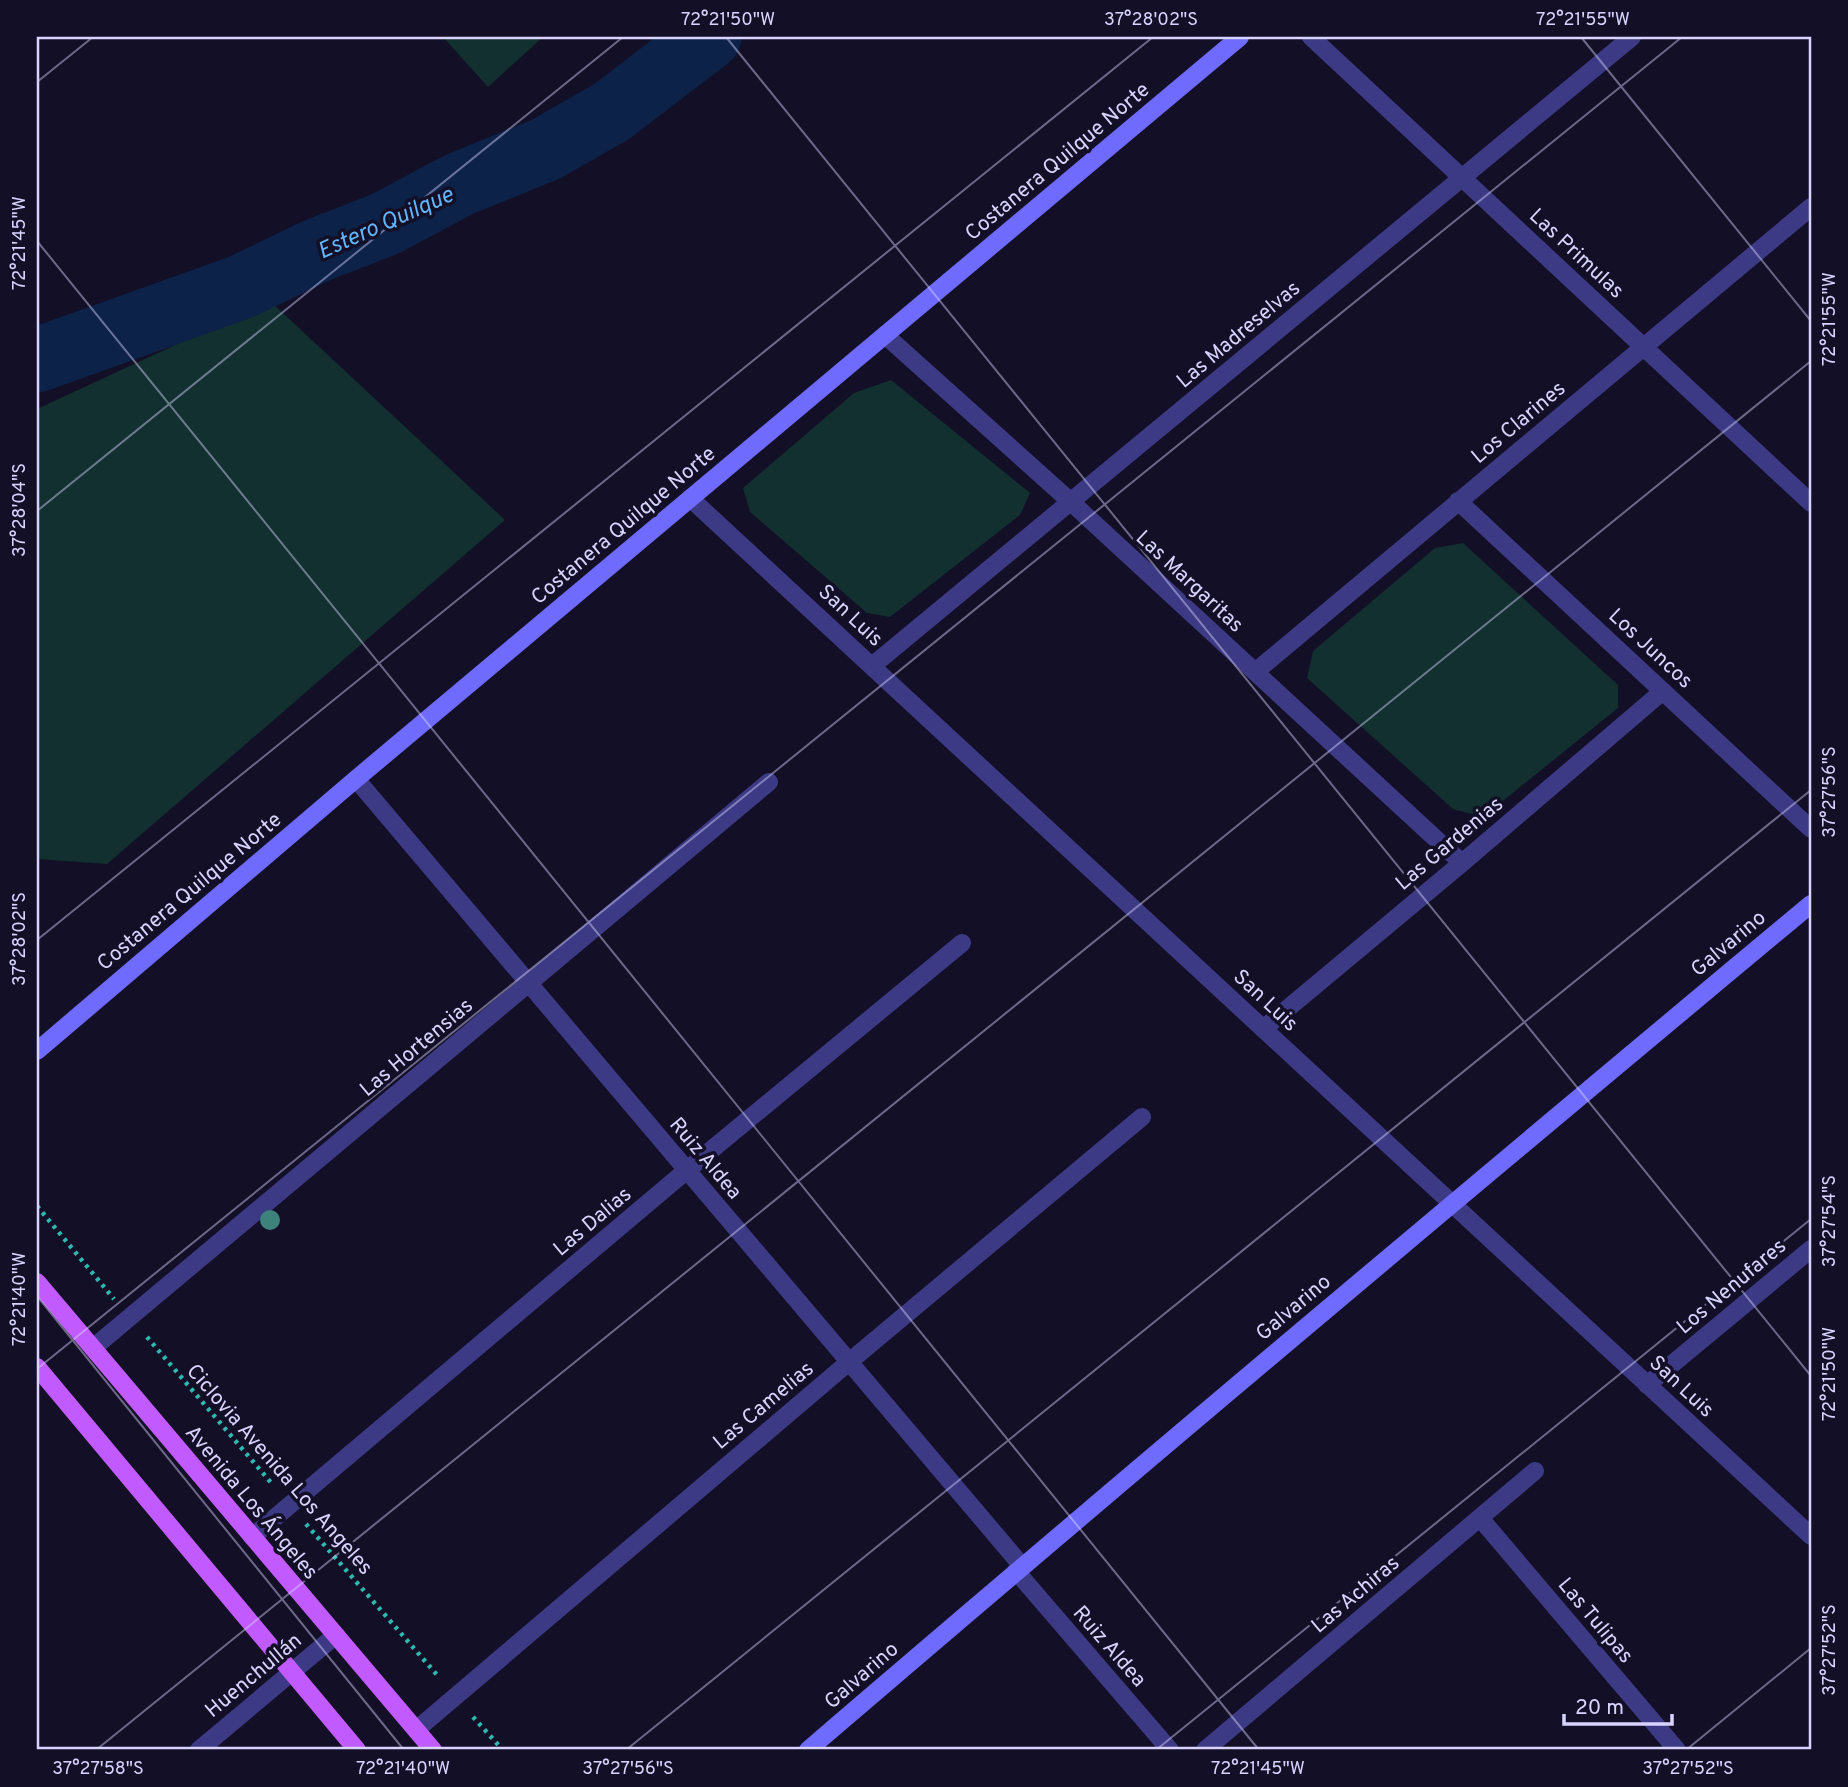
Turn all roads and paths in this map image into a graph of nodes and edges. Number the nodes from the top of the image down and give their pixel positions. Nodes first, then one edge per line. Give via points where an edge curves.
1 (1240, 37) edge
2 (1311, 37) edge
3 (1632, 37) edge
4 (1462, 178) junction
5 (1811, 207) edge
6 (885, 335) junction
7 (1644, 347) junction
8 (691, 498) junction
9 (1458, 501) junction
10 (1071, 502) junction
11 (1811, 503) edge
12 (872, 666) junction
13 (1255, 672) junction
14 (1663, 691) junction
15 (356, 779) junction
16 (769, 782) dead end
17 (1811, 829) edge
18 (1462, 863) junction
19 (1811, 904) edge
20 (962, 943) dead end
21 (528, 983) junction
22 (1263, 1029) junction
23 (37, 1051) edge
24 (1142, 1118) dead end
25 (687, 1170) junction
26 (1452, 1203) junction
27 (37, 1206) edge
28 (1811, 1250) edge
29 (37, 1282) edge
30 (129, 1317) junction
31 (93, 1348) junction
32 (849, 1362) junction
33 (37, 1367) edge
34 (1647, 1385) junction
35 (1535, 1471) dead end
36 (290, 1505) junction
37 (1480, 1518) junction
38 (1811, 1536) edge
39 (252, 1537) junction
40 (1019, 1568) junction
41 (336, 1635) junction
42 (292, 1672) junction
43 (456, 1697) junction
44 (416, 1730) junction
45 (818, 1747) edge
46 (199, 1750) edge
47 (357, 1750) edge
48 (433, 1750) edge
49 (503, 1750) edge
50 (1170, 1750) edge
51 (1205, 1750) edge
52 (1677, 1750) edge

1 - 6 street, Costanera Quilque Norte
2 - 4 street, Las Primulas
3 - 4 street, Las Madreselvas
4 - 7 street, Las Primulas
4 - 10 street, Las Madreselvas
5 - 7 street, Los Clarines
6 - 8 street, Costanera Quilque Norte
6 - 10 street, Las Margaritas
7 - 9 street, Los Clarines
7 - 11 street, Las Primulas
8 - 12 street, San Luis
8 - 15 street, Costanera Quilque Norte
9 - 13 street, Los Clarines
9 - 14 street, Los Juncos
10 - 12 street, Las Madreselvas
10 - 13 street, Las Margaritas
12 - 22 street, San Luis
13 - 18 street, Las Margaritas
14 - 17 street, Los Juncos
14 - 18 street, Las Gardenias
15 - 21 street, Ruiz Aldea
15 - 23 street, Costanera Quilque Norte
16 - 21 street, Las Hortensias
18 - 22 street, Las Gardenias
19 - 26 street, Galvarino
20 - 25 street, Las Dalias
21 - 25 street, Ruiz Aldea
21 - 30 street, Las Hortensias
22 - 26 street, San Luis
24 - 32 street, Las Camelias
25 - 32 street, Ruiz Aldea
25 - 36 street, Las Dalias
26 - 34 street, San Luis
26 - 40 street, Galvarino
27 - 30 path, Ciclovia Avenida Los Angeles
28 - 34 street, Los Nenufares
29 - 31 main road, Avenida Los Ángeles
30 - 31 street, Las Hortensias
30 - 36 path, Ciclovia Avenida Los Angeles
31 - 39 main road, Avenida Los Ángeles
32 - 40 street, Ruiz Aldea
32 - 43 street, Las Camelias
33 - 42 main road
34 - 38 street, San Luis
35 - 37 street, Las Achiras
36 - 39 street, Las Dalias
36 - 43 path, Ciclovia Avenida Los Angeles
37 - 51 street, Las Achiras
37 - 52 street, Las Tulipas
39 - 41 main road, Avenida Los Ángeles
40 - 45 street, Galvarino
40 - 50 street, Ruiz Aldea
41 - 42 street, Huenchullán
41 - 44 main road, Avenida Los Ángeles
42 - 46 street, Huenchullán
42 - 47 main road
43 - 44 street, Las Camelias
43 - 49 path, Ciclovia Avenida Los Angeles
44 - 48 main road, Avenida Los Ángeles

